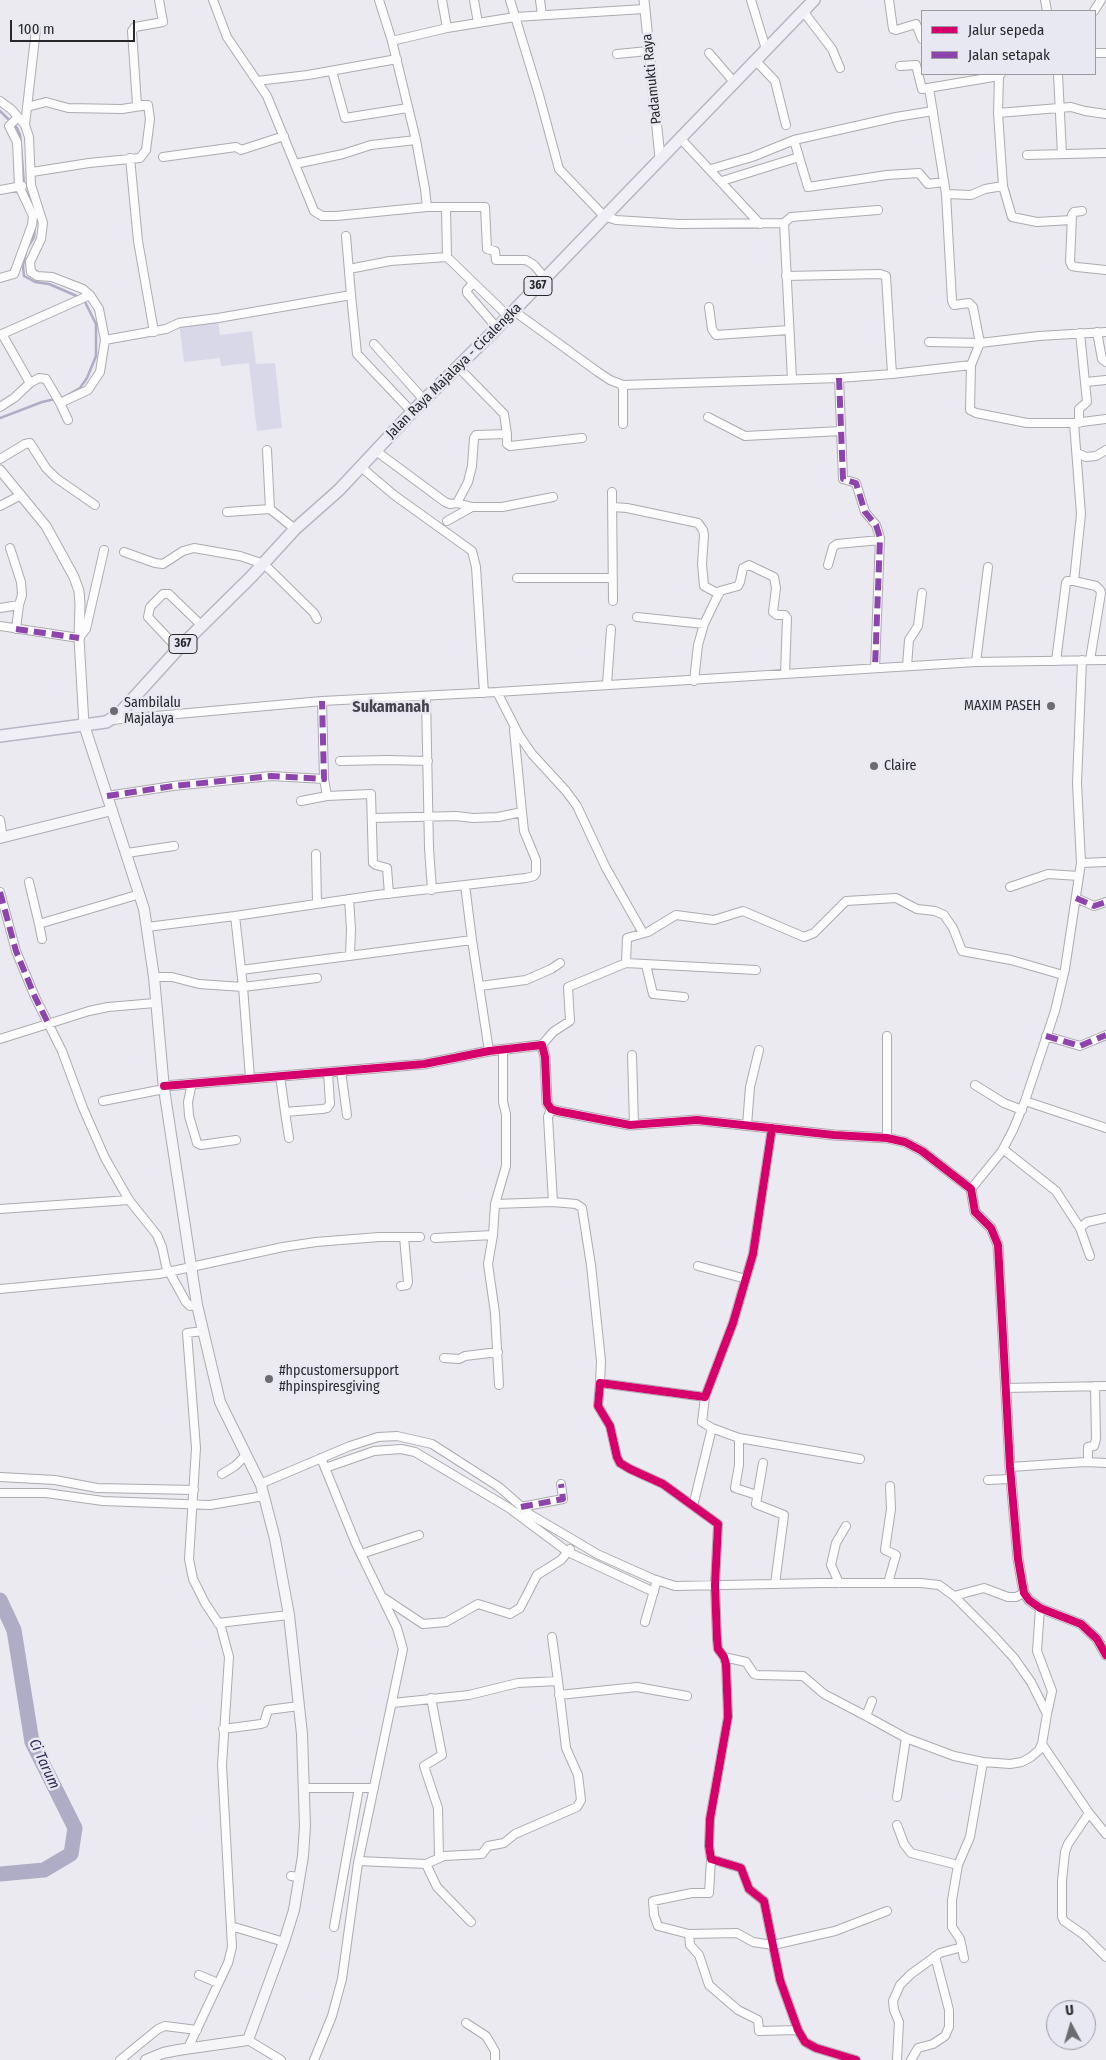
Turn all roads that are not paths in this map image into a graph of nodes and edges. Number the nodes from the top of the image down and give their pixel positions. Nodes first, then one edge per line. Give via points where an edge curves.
1 (159, 0) edge
2 (213, 0) edge
3 (379, 0) edge
4 (442, 0) edge
5 (474, 0) edge
6 (511, 0) edge
7 (540, 0) edge
8 (751, 0) edge
9 (814, 0) edge
10 (889, 0) edge
11 (644, 5) edge
12 (803, 11) junction
13 (542, 15) junction
14 (515, 17) junction
15 (478, 23) junction
16 (447, 28) junction
17 (36, 29) dead end
18 (921, 36) edge
19 (392, 41) junction
20 (766, 49) junction
21 (648, 51) junction
22 (617, 54) dead end
23 (709, 54) dead end
24 (397, 59) junction
25 (755, 60) junction
26 (900, 66) dead end
27 (840, 68) dead end
28 (332, 70) junction
29 (1000, 75) edge
30 (1058, 75) edge
31 (257, 81) junction
32 (734, 82) junction
33 (929, 88) junction
34 (0, 101) edge
35 (148, 105) junction
36 (27, 107) junction
37 (408, 108) junction
38 (1059, 108) junction
39 (933, 111) junction
40 (998, 113) junction
41 (1106, 114) edge
42 (15, 120) junction
43 (25, 125) junction
44 (786, 125) dead end
45 (284, 136) junction
46 (680, 138) junction
47 (416, 140) junction
48 (794, 140) junction
49 (1106, 153) edge
50 (1062, 154) junction
51 (1027, 155) dead end
52 (162, 157) dead end
53 (799, 157) junction
54 (130, 158) junction
55 (660, 158) junction
56 (295, 164) junction
57 (711, 169) junction
58 (32, 172) junction
59 (722, 182) junction
60 (944, 182) junction
61 (26, 185) junction
62 (1003, 186) junction
63 (0, 190) edge
64 (946, 194) junction
65 (427, 207) junction
66 (446, 207) junction
67 (878, 210) dead end
68 (1082, 211) dead end
69 (604, 216) junction
70 (1071, 220) junction
71 (784, 223) junction
72 (760, 224) junction
73 (346, 236) dead end
74 (447, 257) junction
75 (349, 269) junction
76 (1106, 270) edge
77 (786, 276) junction
78 (0, 278) edge
79 (545, 278) junction
80 (473, 283) junction
81 (351, 295) junction
82 (84, 298) junction
83 (709, 307) dead end
84 (511, 314) junction
85 (497, 328) junction
86 (789, 330) junction
87 (154, 332) junction
88 (1097, 332) junction
89 (1106, 332) edge
90 (1080, 333) junction
91 (1, 335) edge
92 (105, 340) junction
93 (929, 342) dead end
94 (980, 342) junction
95 (374, 344) dead end
96 (1106, 362) edge
97 (971, 365) junction
98 (457, 366) junction
99 (892, 374) junction
100 (839, 378) junction
101 (792, 379) junction
102 (1106, 380) edge
103 (1086, 382) junction
104 (30, 383) junction
105 (623, 385) junction
106 (58, 400) junction
107 (424, 400) junction
108 (0, 407) edge
109 (412, 412) junction
110 (708, 417) dead end
111 (1105, 419) edge
112 (68, 420) dead end
113 (1077, 423) junction
114 (623, 424) dead end
115 (1106, 428) edge
116 (841, 431) junction
117 (507, 434) junction
118 (582, 438) dead end
119 (267, 450) dead end
120 (1106, 450) edge
121 (376, 451) junction
122 (1077, 453) junction
123 (0, 460) edge
124 (361, 467) junction
125 (0, 470) edge
126 (612, 492) dead end
127 (21, 495) junction
128 (553, 497) dead end
129 (95, 505) dead end
130 (454, 505) junction
131 (0, 506) edge
132 (613, 508) junction
133 (270, 509) junction
134 (469, 510) junction
135 (227, 512) dead end
136 (450, 519) junction
137 (295, 529) junction
138 (441, 530) junction
139 (880, 540) junction
140 (10, 548) dead end
141 (104, 550) dead end
142 (124, 552) dead end
143 (828, 565) dead end
144 (262, 566) junction
145 (988, 567) dead end
146 (517, 578) dead end
147 (613, 578) junction
148 (1074, 581) junction
149 (922, 593) dead end
150 (719, 594) junction
151 (613, 601) dead end
152 (18, 605) junction
153 (0, 608) edge
154 (637, 617) dead end
155 (317, 619) dead end
156 (704, 624) junction
157 (0, 626) edge
158 (202, 626) junction
159 (16, 629) junction
160 (611, 629) dead end
161 (79, 638) junction
162 (178, 649) junction
163 (1086, 660) junction
164 (1106, 660) edge
165 (1056, 661) junction
166 (976, 662) junction
167 (907, 666) junction
168 (876, 668) junction
169 (785, 674) junction
170 (694, 681) junction
171 (607, 684) junction
172 (497, 692) junction
173 (484, 693) junction
174 (426, 697) junction
175 (322, 701) junction
176 (109, 721) junction
177 (86, 724) junction
178 (514, 727) junction
179 (0, 736) edge
180 (340, 761) dead end
181 (428, 761) junction
182 (324, 779) junction
183 (107, 796) junction
184 (327, 796) junction
185 (301, 801) dead end
186 (112, 810) junction
187 (522, 812) junction
188 (428, 817) junction
189 (374, 818) junction
190 (0, 820) edge
191 (1, 838) edge
192 (174, 846) dead end
193 (134, 852) junction
194 (316, 854) dead end
195 (1106, 862) edge
196 (1081, 864) junction
197 (1079, 876) junction
198 (29, 882) dead end
199 (466, 885) junction
200 (1010, 887) dead end
201 (432, 890) junction
202 (0, 892) edge
203 (140, 894) junction
204 (389, 894) junction
205 (1076, 898) junction
206 (349, 899) junction
207 (1106, 902) edge
208 (317, 903) junction
209 (235, 916) junction
210 (39, 924) junction
211 (152, 926) junction
212 (643, 933) junction
213 (42, 940) dead end
214 (472, 940) junction
215 (350, 956) junction
216 (560, 963) dead end
217 (626, 964) junction
218 (646, 965) junction
219 (241, 970) junction
220 (756, 970) dead end
221 (1063, 976) junction
222 (156, 977) junction
223 (317, 978) dead end
224 (480, 986) junction
225 (243, 987) junction
226 (684, 997) dead end
227 (155, 1003) junction
228 (48, 1023) junction
229 (1106, 1035) edge
230 (887, 1036) dead end
231 (1046, 1036) junction
232 (0, 1039) edge
233 (542, 1045) junction
234 (503, 1049) junction
235 (759, 1050) dead end
236 (489, 1051) junction
237 (632, 1055) dead end
238 (341, 1071) junction
239 (328, 1072) junction
240 (280, 1076) junction
241 (250, 1078) junction
242 (186, 1083) junction
243 (975, 1085) dead end
244 (164, 1087) junction
245 (104, 1101) dead end
246 (1025, 1102) junction
247 (552, 1109) junction
248 (1022, 1110) junction
249 (285, 1112) junction
250 (347, 1115) dead end
251 (634, 1125) junction
252 (746, 1125) junction
253 (772, 1128) junction
254 (1106, 1128) edge
255 (289, 1138) dead end
256 (887, 1138) junction
257 (236, 1140) dead end
258 (1002, 1150) junction
259 (971, 1189) junction
260 (129, 1200) junction
261 (553, 1202) junction
262 (495, 1204) junction
263 (0, 1209) edge
264 (1106, 1218) edge
265 (1080, 1228) junction
266 (493, 1236) junction
267 (404, 1237) junction
268 (420, 1237) dead end
269 (435, 1238) dead end
270 (1090, 1256) dead end
271 (698, 1266) dead end
272 (191, 1267) junction
273 (169, 1273) junction
274 (746, 1279) junction
275 (401, 1286) dead end
276 (0, 1289) edge
277 (198, 1305) junction
278 (203, 1331) junction
279 (498, 1352) junction
280 (444, 1358) dead end
281 (600, 1383) junction
282 (499, 1385) dead end
283 (1096, 1386) junction
284 (1106, 1386) edge
285 (1005, 1388) junction
286 (705, 1397) junction
287 (712, 1428) junction
288 (739, 1438) junction
289 (386, 1443) junction
290 (246, 1455) junction
291 (860, 1459) dead end
292 (320, 1462) junction
293 (1088, 1462) junction
294 (764, 1463) dead end
295 (1106, 1463) edge
296 (1010, 1467) junction
297 (222, 1474) dead end
298 (0, 1477) edge
299 (1010, 1479) junction
300 (988, 1480) dead end
301 (64, 1482) junction
302 (561, 1484) dead end
303 (890, 1486) dead end
304 (262, 1489) junction
305 (194, 1491) junction
306 (495, 1492) junction
307 (0, 1493) edge
308 (63, 1493) junction
309 (757, 1495) junction
310 (193, 1503) junction
311 (694, 1506) junction
312 (521, 1507) junction
313 (846, 1526) dead end
314 (419, 1535) dead end
315 (571, 1546) junction
316 (361, 1554) junction
317 (839, 1583) junction
318 (888, 1583) junction
319 (775, 1584) junction
320 (655, 1586) junction
321 (715, 1586) junction
322 (1024, 1592) junction
323 (382, 1596) junction
324 (954, 1596) junction
325 (1040, 1608) junction
326 (290, 1615) junction
327 (645, 1622) dead end
328 (218, 1623) junction
329 (552, 1637) dead end
330 (1106, 1656) edge
331 (724, 1657) junction
332 (558, 1681) junction
333 (559, 1695) junction
334 (687, 1696) dead end
335 (432, 1698) junction
336 (872, 1701) dead end
337 (393, 1703) junction
338 (300, 1706) junction
339 (1047, 1714) junction
340 (866, 1716) junction
341 (223, 1729) junction
342 (906, 1738) junction
343 (1042, 1744) junction
344 (983, 1762) junction
345 (304, 1788) junction
346 (361, 1788) junction
347 (373, 1788) junction
348 (897, 1797) dead end
349 (1088, 1813) junction
350 (897, 1825) dead end
351 (1106, 1834) edge
352 (440, 1857) junction
353 (711, 1859) junction
354 (346, 1860) junction
355 (358, 1862) junction
356 (426, 1864) junction
357 (958, 1865) junction
358 (339, 1907) junction
359 (351, 1910) junction
360 (887, 1911) dead end
361 (471, 1922) dead end
362 (233, 1926) junction
363 (334, 1927) dead end
364 (689, 1934) junction
365 (284, 1942) junction
366 (773, 1945) junction
367 (962, 1947) junction
368 (935, 1956) junction
369 (1106, 1957) edge
370 (964, 1958) dead end
371 (199, 1975) dead end
372 (218, 1983) junction
373 (466, 2023) dead end
374 (197, 2030) junction
375 (798, 2030) junction
376 (248, 2040) junction
377 (188, 2048) junction
378 (120, 2060) edge
379 (146, 2060) edge
380 (281, 2060) edge
381 (314, 2060) edge
382 (495, 2060) edge
383 (856, 2060) edge
384 (897, 2060) edge
385 (912, 2060) edge

1 - 35 street via 163,22 136,27 131,33 137,106
2 - 31 street via 227,36
3 - 19 street
4 - 16 street
5 - 15 street
6 - 14 street
7 - 13 street
8 - 20 street
9 - 12 main road, Jalan Raya Majalaya - Cicalengka / 367
10 - 18 street via 893,29 916,24
11 - 13 street
11 - 21 street, Padamukti Raya
12 - 20 main road, Jalan Raya Majalaya - Cicalengka / 367
12 - 27 street via 832,49
13 - 14 street
14 - 15 street
14 - 69 street via 559,169
15 - 16 street
16 - 19 street
17 - 36 street
19 - 24 street
20 - 25 main road, Jalan Raya Majalaya - Cicalengka / 367
21 - 22 street
21 - 55 street, Padamukti Raya
23 - 32 street
24 - 28 street
24 - 37 street
25 - 32 main road, Jalan Raya Majalaya - Cicalengka / 367
25 - 44 street via 775,81
26 - 33 street via 916,66 920,88
28 - 31 street
28 - 37 street via 345,118
29 - 33 street
29 - 40 street
30 - 38 street
31 - 45 street
32 - 46 main road, Jalan Raya Majalaya - Cicalengka / 367
33 - 39 street
34 - 42 street
35 - 36 street via 122,109 77,108 46,102
35 - 54 street via 150,119 145,154 140,158
36 - 43 street
37 - 47 street
38 - 40 street
38 - 41 street via 1071,107
38 - 50 street
39 - 48 street
39 - 60 street
40 - 62 street
42 - 43 street
42 - 61 street via 10,126 17,142
43 - 58 street
45 - 52 street via 239,151 236,147
45 - 56 street
46 - 55 main road, Jalan Raya Majalaya - Cicalengka / 367
46 - 57 street
47 - 56 street via 371,145
47 - 65 street
48 - 53 street
48 - 57 street
49 - 50 street
50 - 51 street
53 - 59 street
53 - 60 street via 808,188 919,172 928,184
54 - 58 street
54 - 87 street via 138,241
55 - 69 main road, Jalan Raya Majalaya - Cicalengka / 367
56 - 65 street via 317,214 336,216
57 - 59 street
58 - 61 street
59 - 72 street
60 - 64 street
61 - 63 street
61 - 78 street via 32,225 14,274
61 - 82 street via 43,223 30,262 31,272 83,289
62 - 64 street via 985,188 971,195
62 - 70 street via 1012,217 1037,222
64 - 94 street via 952,301 973,307
65 - 66 street
66 - 74 street
66 - 79 street via 485,207 487,249 495,251 496,260 526,260
67 - 71 street via 791,217
68 - 70 street via 1074,212
69 - 72 street via 616,220 679,224
69 - 79 main road, Jalan Raya Majalaya - Cicalengka / 367
70 - 76 street via 1072,266
71 - 72 street
71 - 77 street
73 - 75 street
74 - 75 street via 390,261
74 - 80 street
75 - 81 street
77 - 86 street
77 - 99 street via 886,276
79 - 84 main road, Jalan Raya Majalaya - Cicalengka / 367
80 - 84 street
80 - 85 street via 467,293
81 - 87 street via 179,323
81 - 109 street via 357,354
82 - 91 street
82 - 92 street via 99,309
83 - 86 street via 716,335
84 - 85 main road, Jalan Raya Majalaya - Cicalengka / 367
84 - 105 street via 610,380
85 - 98 main road, Jalan Raya Majalaya - Cicalengka / 367
86 - 101 street
87 - 92 street
88 - 89 street
88 - 90 street
88 - 96 street via 1102,359
90 - 94 street
90 - 103 street
91 - 104 street
92 - 106 street via 100,372 88,390
93 - 94 street
94 - 97 street
95 - 107 street
97 - 99 street
97 - 113 street via 969,405 972,412 1027,423
98 - 107 main road, Jalan Raya Majalaya - Cicalengka / 367
98 - 117 street via 504,414
99 - 100 street
100 - 101 street
100 - 116 street
101 - 105 street
102 - 103 street
103 - 113 street via 1086,402 1079,409
104 - 106 street via 46,378
104 - 108 street
105 - 114 street
106 - 112 street
107 - 109 main road, Jalan Raya Majalaya - Cicalengka / 367
109 - 121 main road, Jalan Raya Majalaya - Cicalengka / 367
110 - 116 street via 745,436
111 - 113 street
111 - 115 street
113 - 122 street
116 - 139 street via 843,479 856,483 865,512 876,525
117 - 118 street via 506,443 510,446
117 - 130 street via 475,436 468,482
119 - 133 street
120 - 122 street via 1096,456 1086,457
121 - 124 main road, Jalan Raya Majalaya - Cicalengka / 367
121 - 130 street via 445,502
122 - 148 street via 1081,514
123 - 129 street via 30,443 51,473
124 - 137 main road, Jalan Raya Majalaya - Cicalengka / 367
124 - 138 street
125 - 127 street
126 - 132 street
127 - 131 street
127 - 161 street via 51,534 74,577 79,591
128 - 134 street
130 - 134 street
130 - 136 street
132 - 147 street
132 - 150 street via 698,523 704,535 704,586
133 - 135 street
133 - 137 street
134 - 136 street
136 - 138 street
137 - 144 main road, Jalan Raya Majalaya - Cicalengka / 367
138 - 173 street via 469,546 475,558
139 - 143 street via 837,544
139 - 168 street
140 - 152 street via 22,588
141 - 161 street via 86,629
142 - 144 street via 163,564 194,548 240,556
144 - 155 street via 314,612
144 - 158 main road, Jalan Raya Majalaya - Cicalengka / 367
145 - 166 street
146 - 147 street
147 - 151 street
148 - 163 street via 1100,590
148 - 165 street via 1066,583
149 - 167 street via 918,626 909,640
150 - 156 street
150 - 169 street via 739,585 745,565 774,577 776,588 772,612 787,618
152 - 153 street
152 - 159 street
154 - 156 street
156 - 170 street
157 - 159 street
158 - 162 main road, Jalan Raya Majalaya - Cicalengka / 367
158 - 162 street via 169,594 163,594 150,607 148,617
159 - 161 street
160 - 171 street
161 - 177 street
162 - 176 main road, Jalan Raya Majalaya - Cicalengka / 367
163 - 164 street
163 - 165 street
163 - 196 street via 1077,783
165 - 166 street
166 - 167 street
167 - 168 street
168 - 169 street
169 - 170 street
170 - 171 street
171 - 172 street
172 - 173 street
172 - 178 street
173 - 174 street
174 - 175 street
174 - 181 street
175 - 176 street
175 - 182 street
176 - 177 main road
177 - 179 main road
177 - 183 main road
178 - 187 street
178 - 212 street via 532,754 577,806 606,868
180 - 181 street
181 - 188 street
182 - 183 street via 271,776
182 - 184 street
183 - 186 main road
184 - 185 street
184 - 189 street via 371,794
186 - 191 main road
186 - 193 main road
187 - 188 street via 481,817
187 - 199 street via 524,831 536,860 536,873 531,877
188 - 189 street
188 - 201 street
189 - 204 street via 373,863 387,868
190 - 191 street
192 - 193 street
193 - 203 main road
194 - 208 street
195 - 196 street
196 - 197 street
197 - 200 street via 1048,874
197 - 205 street
198 - 210 street
199 - 201 street
199 - 214 street
201 - 204 street
202 - 228 street via 16,951
203 - 210 street
203 - 211 main road
204 - 206 street
205 - 207 street via 1094,906
205 - 221 street
206 - 208 street
206 - 215 street
208 - 209 street
209 - 211 street
209 - 219 street
210 - 213 street
211 - 222 main road
212 - 217 street via 626,939
212 - 221 street via 676,915 714,920 743,911 797,935 807,936 852,900 896,898 946,918 962,951 1011,960
214 - 215 street
214 - 224 street
215 - 219 street
216 - 224 street via 526,980
217 - 218 street
217 - 233 street via 568,987 570,1021 553,1032
218 - 220 street
218 - 226 street via 653,994
219 - 225 street
221 - 231 street
222 - 225 street
222 - 227 main road
223 - 225 street
224 - 236 street
225 - 241 street
227 - 228 street via 108,1007
227 - 244 main road
228 - 232 street
228 - 260 street via 95,1137
229 - 231 street via 1080,1046
230 - 256 street
231 - 246 street
233 - 234 street
233 - 247 street via 547,1103
234 - 236 street
234 - 262 street via 506,1166
235 - 252 street via 750,1087
236 - 238 street via 431,1063
237 - 251 street
238 - 239 street
238 - 250 street
239 - 240 street
239 - 249 street via 330,1104 327,1108
240 - 241 street
240 - 249 street
241 - 242 street
242 - 244 street
242 - 257 street via 189,1116 198,1143
243 - 248 street
244 - 245 street
244 - 272 main road
246 - 248 street
246 - 254 street
247 - 251 street
247 - 261 street via 548,1117
248 - 258 street
249 - 255 street
251 - 252 street via 697,1120
252 - 253 street
253 - 256 street
253 - 274 street
256 - 259 street via 905,1142 922,1151
258 - 259 street
258 - 265 street via 1056,1191
259 - 285 street via 975,1212 991,1228 998,1245
260 - 263 street
260 - 273 street via 157,1235
261 - 262 street
261 - 281 street via 576,1204 582,1208 601,1361
262 - 266 street
264 - 265 street via 1087,1222
265 - 270 street
266 - 269 street
266 - 279 street via 488,1264
267 - 268 street
267 - 272 street via 316,1242
267 - 275 street via 408,1282
271 - 274 street
272 - 273 street
272 - 277 main road
273 - 276 street
273 - 277 street via 188,1304
274 - 286 street
277 - 278 main road
278 - 290 main road via 220,1402
278 - 305 street via 187,1333 196,1448
279 - 280 street via 459,1359
279 - 282 street
281 - 286 street
281 - 311 street via 599,1408 610,1426 620,1463 663,1484
283 - 284 street
283 - 285 street
283 - 293 street via 1096,1439 1094,1446 1088,1447
285 - 296 street
286 - 287 street via 702,1422
287 - 288 street
287 - 311 street
288 - 291 street
288 - 309 street via 739,1465 734,1488
289 - 292 street via 369,1453
289 - 292 street via 350,1446
289 - 306 street via 421,1454
289 - 306 street via 414,1439 432,1444
290 - 297 street
290 - 304 main road
292 - 304 street
292 - 316 street
293 - 295 street
293 - 296 street
294 - 309 street
296 - 299 street
298 - 301 street
299 - 300 street
299 - 322 street
301 - 305 street via 97,1488
301 - 308 street
302 - 312 street via 563,1499
303 - 318 street via 891,1509 885,1550 896,1555
304 - 310 street via 225,1504
304 - 326 main road
305 - 310 street
306 - 312 street
306 - 315 street via 512,1510
307 - 308 street
308 - 310 street via 103,1501
309 - 319 street via 757,1506 784,1515
310 - 328 street via 189,1559 193,1579
311 - 321 street via 718,1524
312 - 315 street
313 - 317 street via 836,1542 830,1565
314 - 316 street
315 - 320 street
315 - 320 street via 597,1554
315 - 323 street via 559,1562 537,1575 520,1608 510,1614 478,1604 446,1622 423,1624
316 - 323 street
317 - 318 street
317 - 319 street
318 - 324 street via 935,1584
319 - 321 street
320 - 321 street
320 - 327 street
321 - 331 street via 717,1645
322 - 324 street via 1008,1597 984,1588
322 - 325 street
323 - 337 street via 403,1644
324 - 339 street via 1014,1658
325 - 330 street via 1081,1624 1097,1639
325 - 339 street via 1036,1651 1052,1691
326 - 328 street
326 - 338 main road
328 - 341 street via 229,1657
329 - 332 street
331 - 340 street via 746,1662 758,1675 803,1676 831,1699
331 - 353 street via 728,1717 710,1819
332 - 333 street
332 - 335 street via 518,1683 469,1696
333 - 334 street via 637,1687
333 - 352 street via 566,1748 579,1779 579,1805 515,1834 504,1843 488,1846 482,1854
335 - 337 street
335 - 352 street via 442,1755 424,1766 438,1810
336 - 340 street
337 - 347 street
338 - 341 street via 268,1710 261,1724
338 - 345 main road
339 - 343 street
340 - 342 street
341 - 362 street via 222,1764
342 - 344 street via 954,1756
342 - 348 street
343 - 344 street via 1022,1762
343 - 349 street
344 - 357 street via 970,1837
345 - 346 street
345 - 365 main road via 304,1836 295,1876 294,1910
346 - 347 street
346 - 354 street
347 - 355 street
349 - 351 street
349 - 369 street via 1065,1852 1062,1917
350 - 357 street via 904,1844 911,1852
352 - 356 street
353 - 364 street via 709,1893 692,1893 652,1902 658,1926
353 - 366 street via 743,1870 748,1888 766,1905
354 - 355 street
354 - 358 street
355 - 356 street
355 - 359 street
356 - 361 street via 437,1887
357 - 367 street via 952,1922
358 - 359 street
358 - 363 street
359 - 381 street via 342,1979 332,2016
360 - 366 street via 835,1931
362 - 365 street
362 - 372 street via 228,1963
364 - 366 street via 737,1933 752,1942
364 - 375 street via 690,1945 699,1955 709,1985 738,2010 758,2020 759,2031
365 - 376 main road
366 - 375 street via 780,1980
367 - 368 street
367 - 370 street
368 - 384 street via 902,1982 895,1996 894,2010 899,2022
368 - 385 street via 949,2010 949,2027 945,2036 934,2044 918,2048
371 - 372 street
372 - 374 street
373 - 382 street via 486,2036 495,2051
374 - 377 street
374 - 378 street via 165,2026
375 - 383 street via 809,2044
376 - 377 main road
376 - 380 street
377 - 379 main road

